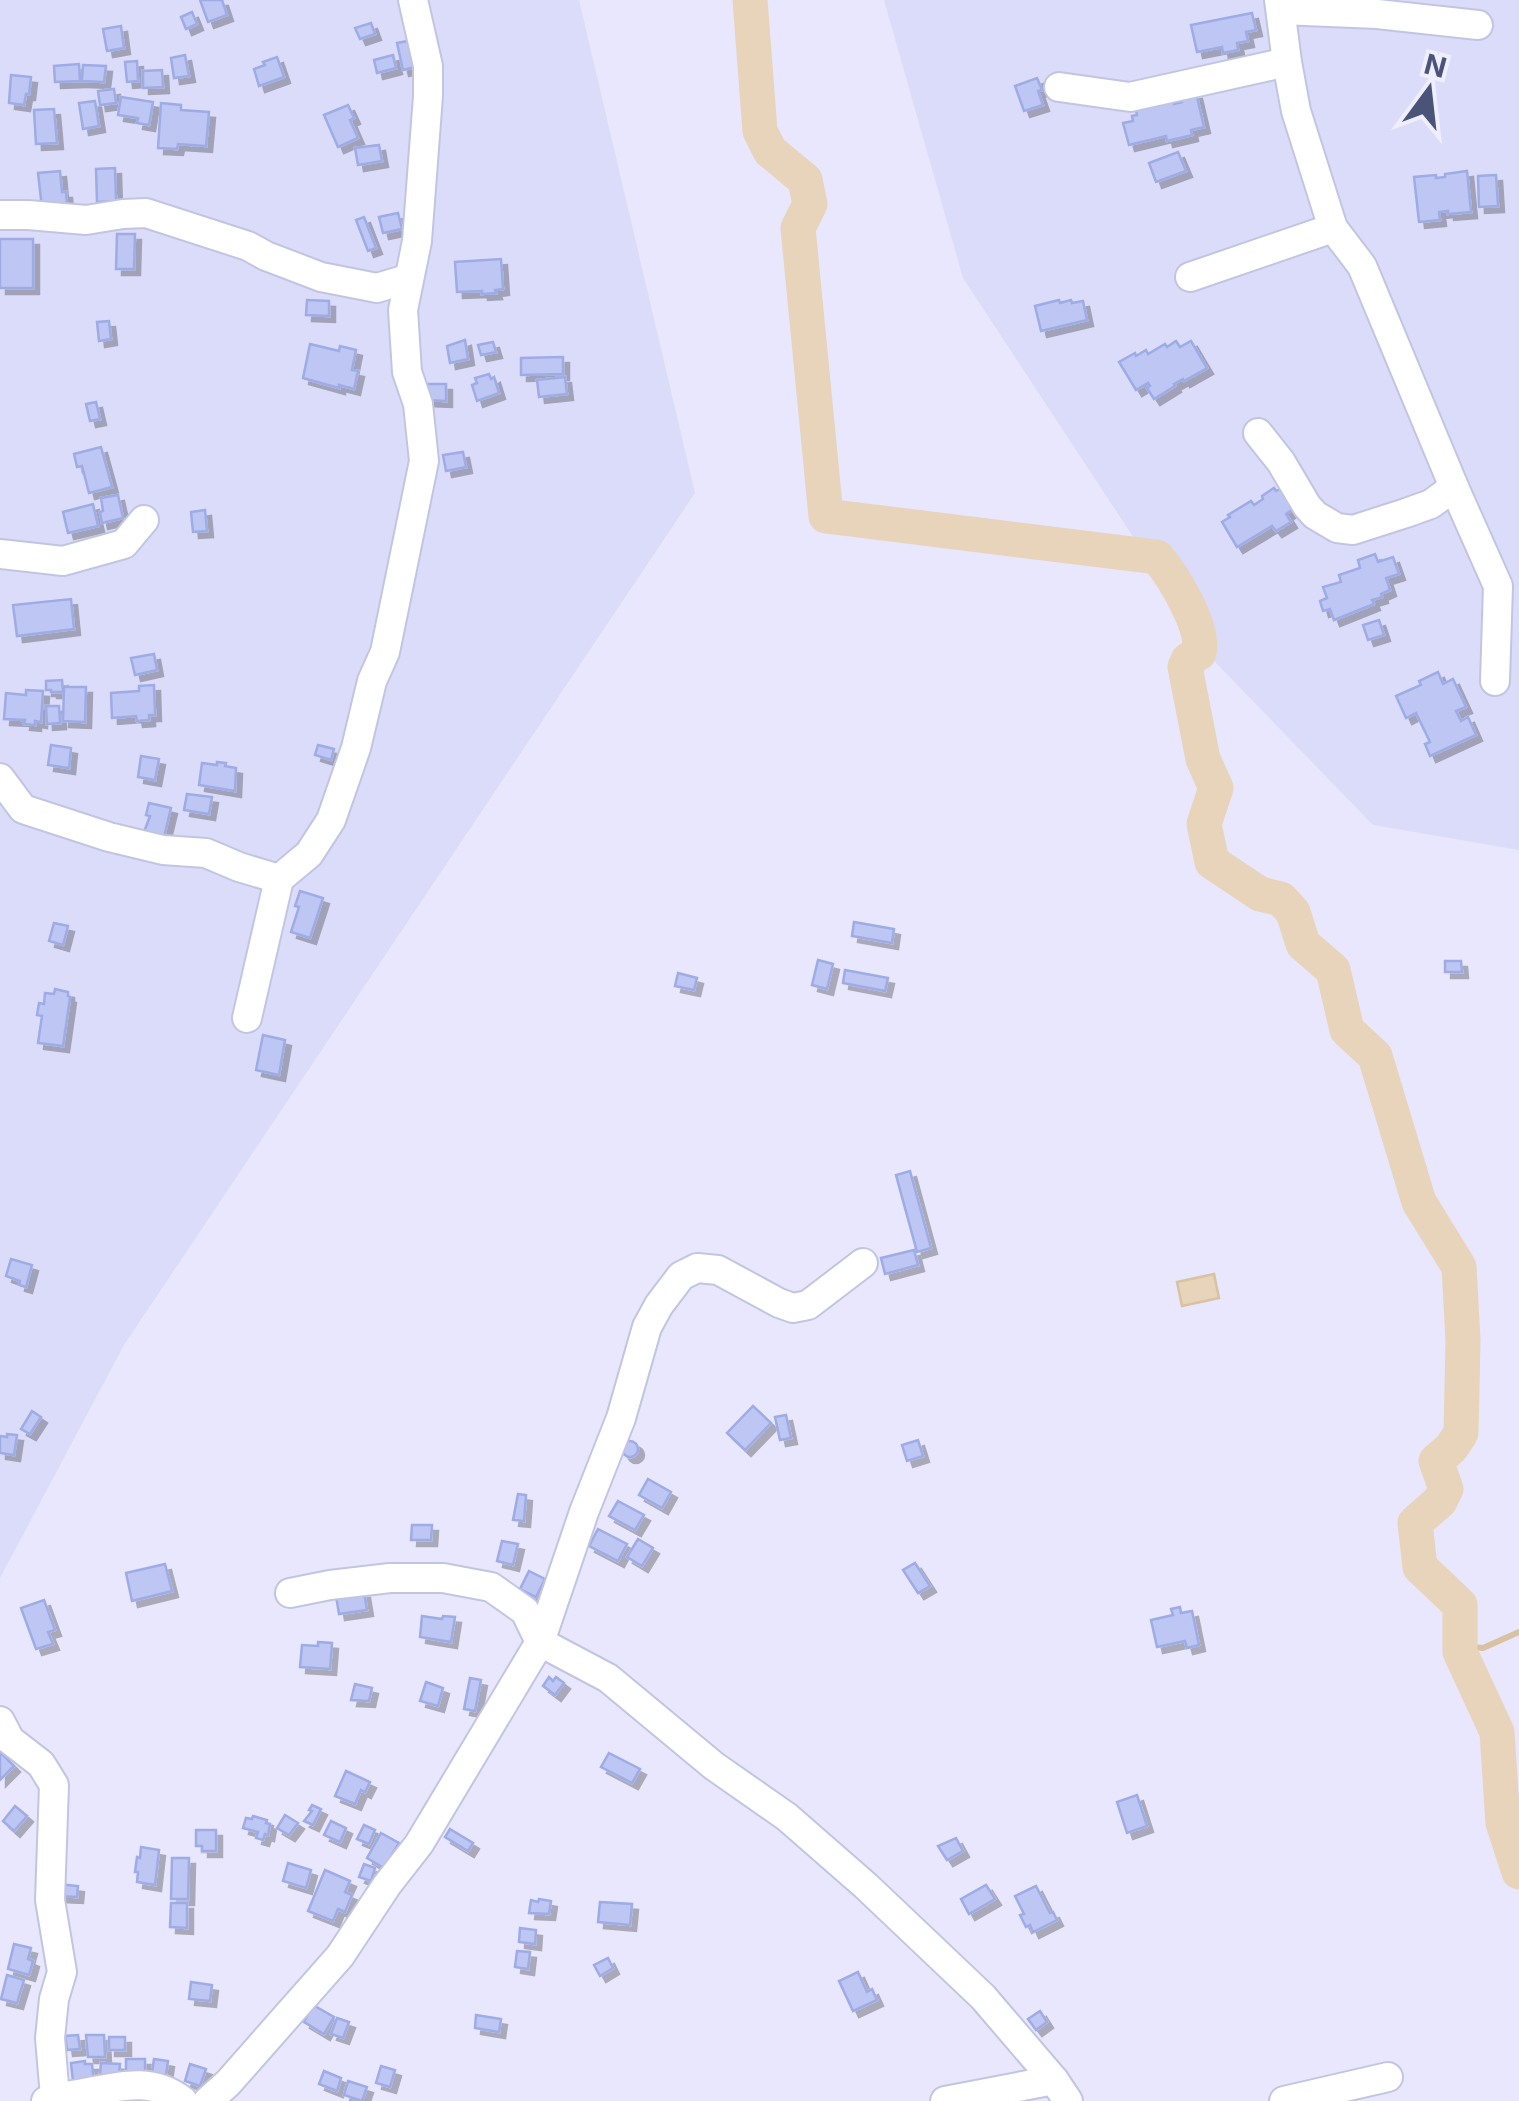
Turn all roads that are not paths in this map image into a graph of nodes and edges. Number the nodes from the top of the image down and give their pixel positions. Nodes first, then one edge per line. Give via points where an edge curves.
1 (413, 0) edge
2 (1280, 5) edge
3 (1478, 25) dead end
4 (1287, 62) junction
5 (1060, 87) dead end
6 (0, 215) edge
7 (1333, 228) junction
8 (1190, 277) dead end
9 (407, 279) junction
10 (1258, 433) dead end
11 (1454, 487) junction
12 (144, 520) dead end
13 (0, 554) edge
14 (1495, 681) dead end
15 (0, 778) edge
16 (279, 878) junction
17 (247, 1018) dead end
18 (863, 1263) dead end
19 (290, 1593) dead end
20 (540, 1642) junction
21 (0, 1721) edge
22 (1388, 2077) dead end
23 (1061, 2090) edge
24 (50, 2099) edge
25 (183, 2101) edge
26 (208, 2101) edge
27 (945, 2101) edge
28 (1284, 2101) edge

1 - 9 street via 428,96 417,240
2 - 3 street
2 - 4 street
4 - 5 street via 1130,97
4 - 7 street
6 - 9 street via 86,220 146,213 321,277 377,288
7 - 8 street
7 - 11 street via 1362,266
9 - 16 street via 406,372 418,404 424,461 395,612 331,820 309,854
10 - 11 street via 1306,506 1337,528 1389,520
11 - 14 street via 1498,586
12 - 13 street via 124,544 62,561
15 - 16 street via 23,809 163,850 206,853
16 - 17 street
18 - 20 street via 808,1305 793,1308 718,1270 698,1268 681,1276 647,1326
19 - 20 street via 390,1578 491,1587 525,1611
20 - 23 street via 608,1678 787,1817 983,1997
20 - 26 street via 419,1844 340,1956
21 - 24 street via 54,1786 50,1900 62,1972 50,2038
22 - 28 street
23 - 27 street
24 - 25 street via 127,2085 158,2086

